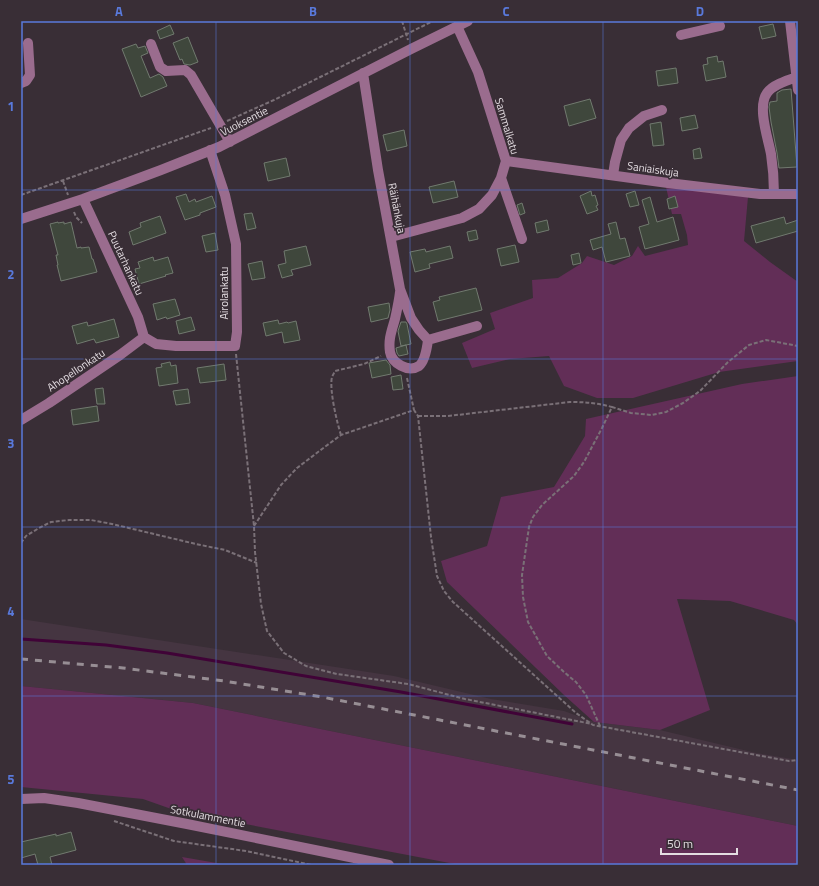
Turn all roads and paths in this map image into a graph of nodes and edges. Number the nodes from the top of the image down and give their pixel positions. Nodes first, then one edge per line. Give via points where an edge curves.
1 (402, 21) edge
2 (433, 21) edge
3 (468, 21) edge
4 (790, 21) edge
5 (457, 26) junction
6 (701, 26) edge
7 (720, 26) dead end
8 (406, 34) junction
9 (681, 35) dead end
10 (28, 43) dead end
11 (151, 44) dead end
12 (410, 49) junction
13 (363, 73) junction
14 (796, 77) junction
15 (21, 83) edge
16 (798, 90) edge
17 (662, 110) dead end
18 (220, 124) junction
19 (230, 142) junction
20 (210, 150) junction
21 (506, 161) junction
22 (613, 175) junction
23 (501, 178) junction
24 (774, 194) junction
25 (798, 194) edge
26 (21, 196) edge
27 (83, 199) junction
28 (21, 219) edge
29 (390, 237) junction
30 (522, 239) dead end
31 (400, 289) junction
32 (477, 326) dead end
33 (144, 338) junction
34 (428, 340) junction
35 (235, 346) junction
36 (798, 346) edge
37 (390, 353) junction
38 (406, 368) junction
39 (612, 407) junction
40 (414, 410) junction
41 (418, 416) junction
42 (21, 420) edge
43 (341, 435) junction
44 (254, 526) junction
45 (21, 543) edge
46 (257, 563) junction
47 (593, 725) junction
48 (600, 726) junction
49 (798, 760) edge
50 (21, 799) edge
51 (110, 820) dead end
52 (312, 865) edge
53 (389, 865) edge

1 - 8 path
2 - 8 path
3 - 5 street, Vuoksentie
4 - 14 street
5 - 12 street, Vuoksentie
5 - 21 street, Sammalkatu via 478,72
6 - 7 street
6 - 9 street
8 - 12 path
8 - 18 path
10 - 15 street via 30,74 26,81
11 - 18 street via 160,67 166,71 185,70 191,75
12 - 13 street, Vuoksentie
13 - 19 street, Vuoksentie
13 - 29 street, Räihänkuja
14 - 16 street
14 - 24 street via 779,83 767,93 763,104 774,177
17 - 22 street via 644,116 629,128 621,140
18 - 19 street
18 - 26 path
19 - 20 street, Vuoksentie
20 - 27 street, Vuoksentie
20 - 35 street, Airolankatu via 225,195 236,244
21 - 22 street, Saniaiskuja
21 - 23 street, Sammalkatu
22 - 24 street, Saniaiskuja
23 - 29 street, Sammalkatu via 492,195 479,209 462,218
23 - 30 street
24 - 25 street, Saniaiskuja
27 - 28 street, Vuoksentie
27 - 33 street, Puutarhankatu via 138,317
29 - 31 street, Räihänkuja
31 - 34 street, Räihänkuja via 411,318
31 - 37 street via 390,334
32 - 34 street
33 - 35 street via 156,344 176,346
33 - 42 street, Ahopellonkatu
34 - 38 street via 423,360 418,366
35 - 44 path
36 - 39 path via 766,340 749,345 700,391 666,412 652,415 631,413
37 - 38 street via 394,360
37 - 43 path via 364,364 334,371 332,391
38 - 40 path
39 - 41 path via 601,403 570,402 448,416
39 - 48 path via 584,462 574,476 542,505 533,517 529,527 522,575 528,622 547,656 576,682 586,695
40 - 41 path
40 - 43 path
41 - 47 path via 431,537 437,576 444,591 576,713
43 - 44 path via 297,468 281,485
44 - 46 path
45 - 46 path via 26,536 51,522 91,520 225,550
46 - 47 path via 267,631 284,653 306,666 337,674 408,684 465,699
47 - 48 path
48 - 49 path via 789,761
50 - 53 street, Sotkulammentie via 44,798 78,803
51 - 52 path via 174,841 246,851

